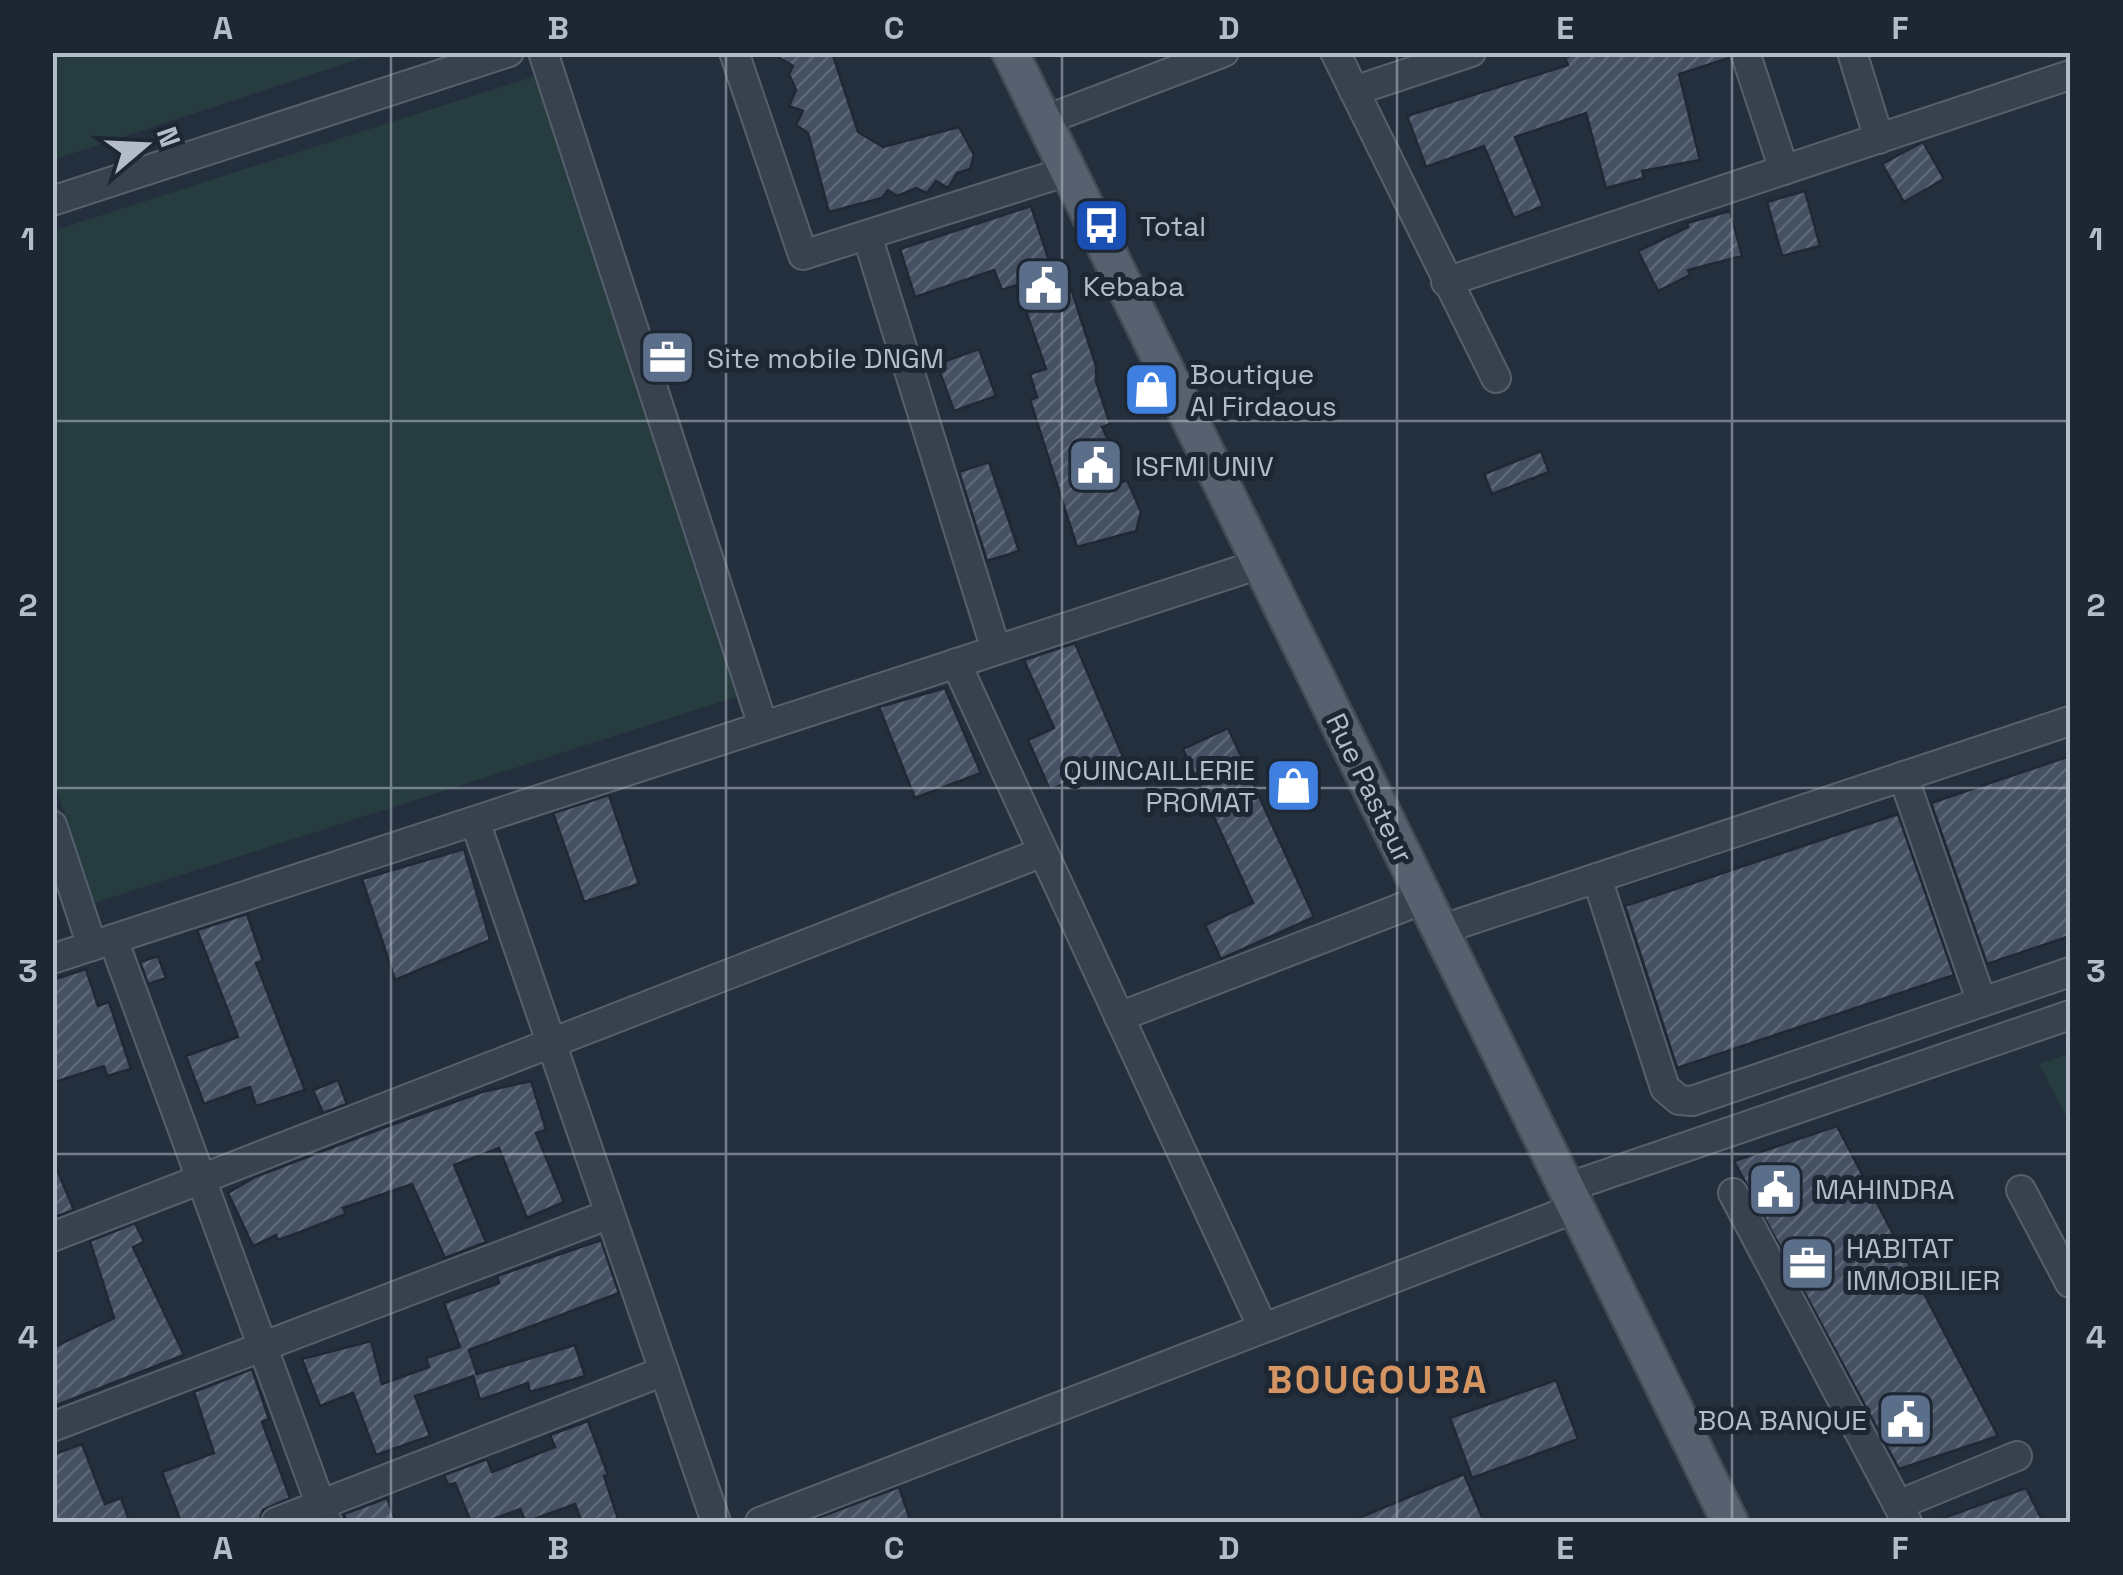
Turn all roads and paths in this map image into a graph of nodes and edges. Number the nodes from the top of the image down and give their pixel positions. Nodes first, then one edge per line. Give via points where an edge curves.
1 (509, 52) edge
2 (544, 52) edge
3 (734, 52) edge
4 (1010, 52) edge
5 (1224, 52) edge
6 (1336, 52) edge
7 (1472, 52) edge
8 (1745, 52) edge
9 (1852, 52) edge
10 (2070, 75) edge
11 (1354, 91) junction
12 (1043, 121) junction
13 (1878, 139) junction
14 (1784, 170) junction
15 (1068, 171) junction
16 (52, 201) edge
17 (867, 235) junction
18 (1446, 282) junction
19 (1496, 378) dead end
20 (1260, 564) junction
21 (996, 650) junction
22 (956, 663) junction
23 (2070, 721) edge
24 (763, 726) junction
25 (1904, 776) junction
26 (475, 821) junction
27 (52, 826) edge
28 (1043, 852) junction
29 (1597, 878) junction
30 (1432, 914) junction
31 (102, 942) junction
32 (52, 959) edge
33 (2070, 972) edge
34 (1981, 1000) junction
35 (2070, 1014) edge
36 (1119, 1017) junction
37 (552, 1043) junction
38 (201, 1179) junction
39 (2020, 1190) dead end
40 (1733, 1192) dead end
41 (1571, 1198) junction
42 (610, 1214) junction
43 (52, 1237) edge
44 (2070, 1283) edge
45 (1263, 1328) junction
46 (263, 1347) junction
47 (664, 1371) junction
48 (52, 1427) edge
49 (2017, 1456) dead end
50 (324, 1514) edge
51 (1902, 1514) edge
52 (276, 1522) edge
53 (716, 1522) edge
54 (760, 1522) edge
55 (1730, 1522) edge

1 - 16 street
2 - 24 street
3 - 17 street via 803,255
4 - 12 main road, Rue Pasteur
5 - 12 street
6 - 11 street
7 - 11 street
8 - 14 street
9 - 13 street
10 - 13 street
11 - 18 street
12 - 15 main road, Rue Pasteur
13 - 14 street
14 - 18 street
15 - 17 street
15 - 20 main road, Rue Pasteur
17 - 21 street
18 - 19 street
20 - 21 street
20 - 30 main road, Rue Pasteur
21 - 22 street
22 - 24 street
22 - 28 street
23 - 25 street
24 - 26 street
25 - 29 street
25 - 34 street
26 - 31 street
26 - 37 street
27 - 31 street
28 - 36 street
28 - 37 street
29 - 30 street
29 - 34 street via 1666,1088 1679,1100 1692,1101
30 - 36 street
30 - 41 main road, Rue Pasteur
31 - 32 street
31 - 38 street
33 - 34 street
35 - 41 street
36 - 45 street
37 - 38 street
37 - 42 street
38 - 43 street
38 - 46 street
39 - 44 street
40 - 51 street
41 - 45 street
41 - 55 main road, Rue Pasteur
42 - 46 street
42 - 47 street
45 - 54 street
46 - 48 street
46 - 50 street
47 - 50 street
47 - 53 street
49 - 51 street
50 - 52 street

